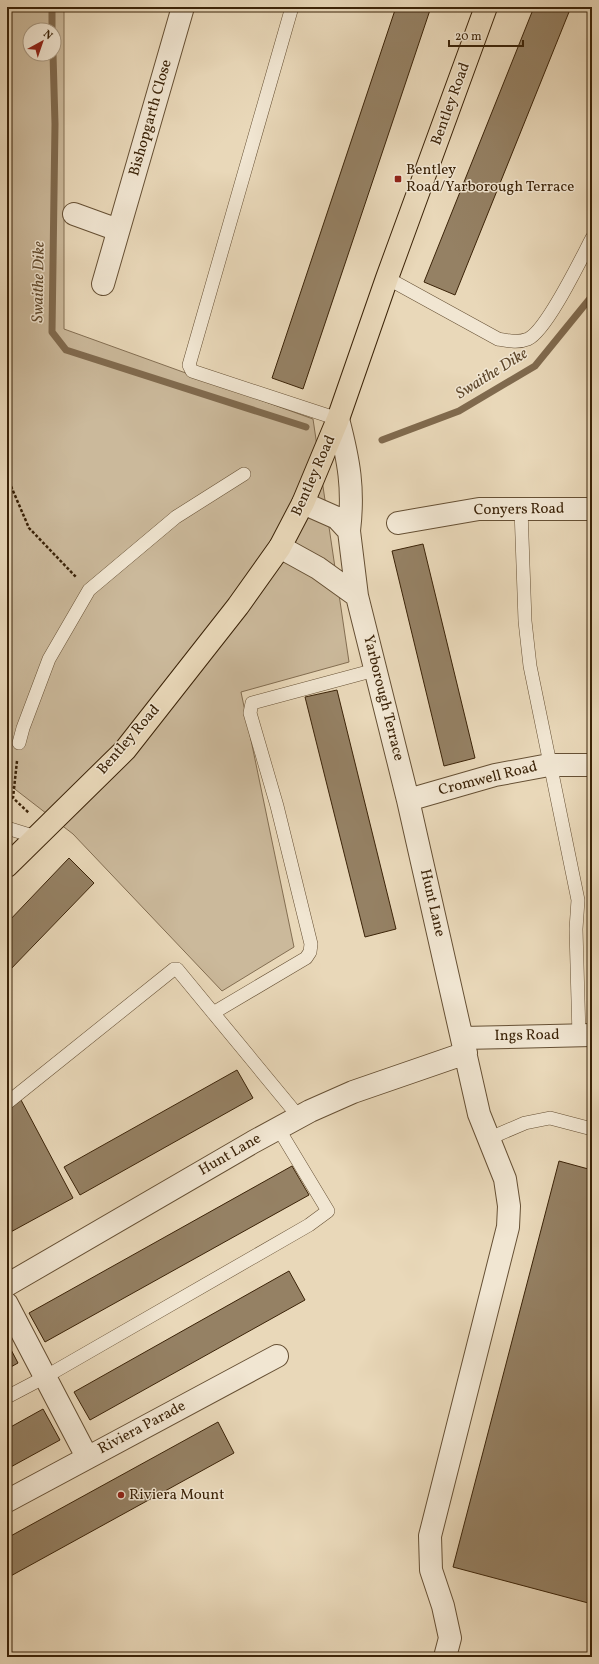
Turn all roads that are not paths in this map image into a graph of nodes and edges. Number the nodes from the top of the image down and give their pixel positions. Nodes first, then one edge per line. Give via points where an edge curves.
1 (183, 7) edge
2 (292, 7) edge
3 (486, 7) edge
4 (74, 214) dead end
5 (118, 230) junction
6 (592, 238) edge
7 (387, 278) junction
8 (103, 284) dead end
9 (338, 420) junction
10 (244, 474) dead end
11 (303, 503) junction
12 (521, 509) junction
13 (592, 509) edge
14 (398, 523) dead end
15 (349, 531) junction
16 (280, 547) junction
17 (357, 596) junction
18 (375, 670) junction
19 (19, 743) road end
20 (549, 764) junction
21 (592, 765) edge
22 (408, 800) junction
23 (7, 828) edge
24 (40, 833) junction
25 (7, 866) edge
26 (213, 1013) junction
27 (586, 1035) edge
28 (464, 1045) junction
29 (7, 1103) edge
30 (299, 1117) junction
31 (278, 1128) junction
32 (592, 1129) edge
33 (490, 1138) junction
34 (7, 1285) edge
35 (7, 1304) edge
36 (277, 1356) dead end
37 (45, 1378) junction
38 (7, 1397) edge
39 (87, 1457) junction
40 (7, 1501) edge
41 (445, 1657) edge

1 - 5 street, Bishopgarth Close
2 - 9 lane via 189,365 192,371
3 - 7 highway, Bentley Road
4 - 5 street
5 - 8 street, Bishopgarth Close
6 - 7 lane via 546,321 530,338 515,342 498,339
7 - 9 highway, Bentley Road
9 - 11 highway, Bentley Road
9 - 15 street, Yarborough Terrace via 349,457 352,504
10 - 19 lane via 176,516 89,590 49,659
11 - 15 street via 337,518
11 - 16 highway, Bentley Road
12 - 13 street, Conyers Road
12 - 14 street, Conyers Road via 479,509
12 - 20 lane via 525,621 530,666
15 - 17 street, Yarborough Terrace
16 - 17 street via 318,568
16 - 24 highway, Bentley Road via 238,606 125,750
17 - 18 street, Yarborough Terrace
18 - 22 street, Yarborough Terrace
18 - 26 lane via 252,703 250,713 277,806 311,944 310,952 306,958
20 - 21 street, Cromwell Road
20 - 22 street, Cromwell Road via 496,774
20 - 27 lane via 578,900 576,929
22 - 28 street, Hunt Lane
23 - 24 lane
24 - 25 highway, Bentley Road
26 - 29 lane via 177,969 174,969
26 - 30 lane
27 - 28 street, Ings Road
28 - 30 street, Hunt Lane
28 - 33 street, Hunt Lane via 479,1114
30 - 31 street, Hunt Lane
31 - 34 street, Hunt Lane
31 - 37 lane via 328,1211 309,1225
32 - 33 lane via 550,1118 525,1123
33 - 41 street, Hunt Lane via 505,1179 509,1206 508,1227 430,1536 431,1570 450,1638
35 - 37 street
36 - 39 street, Riviera Parade
37 - 38 lane
37 - 39 street
39 - 40 street, Riviera Parade

